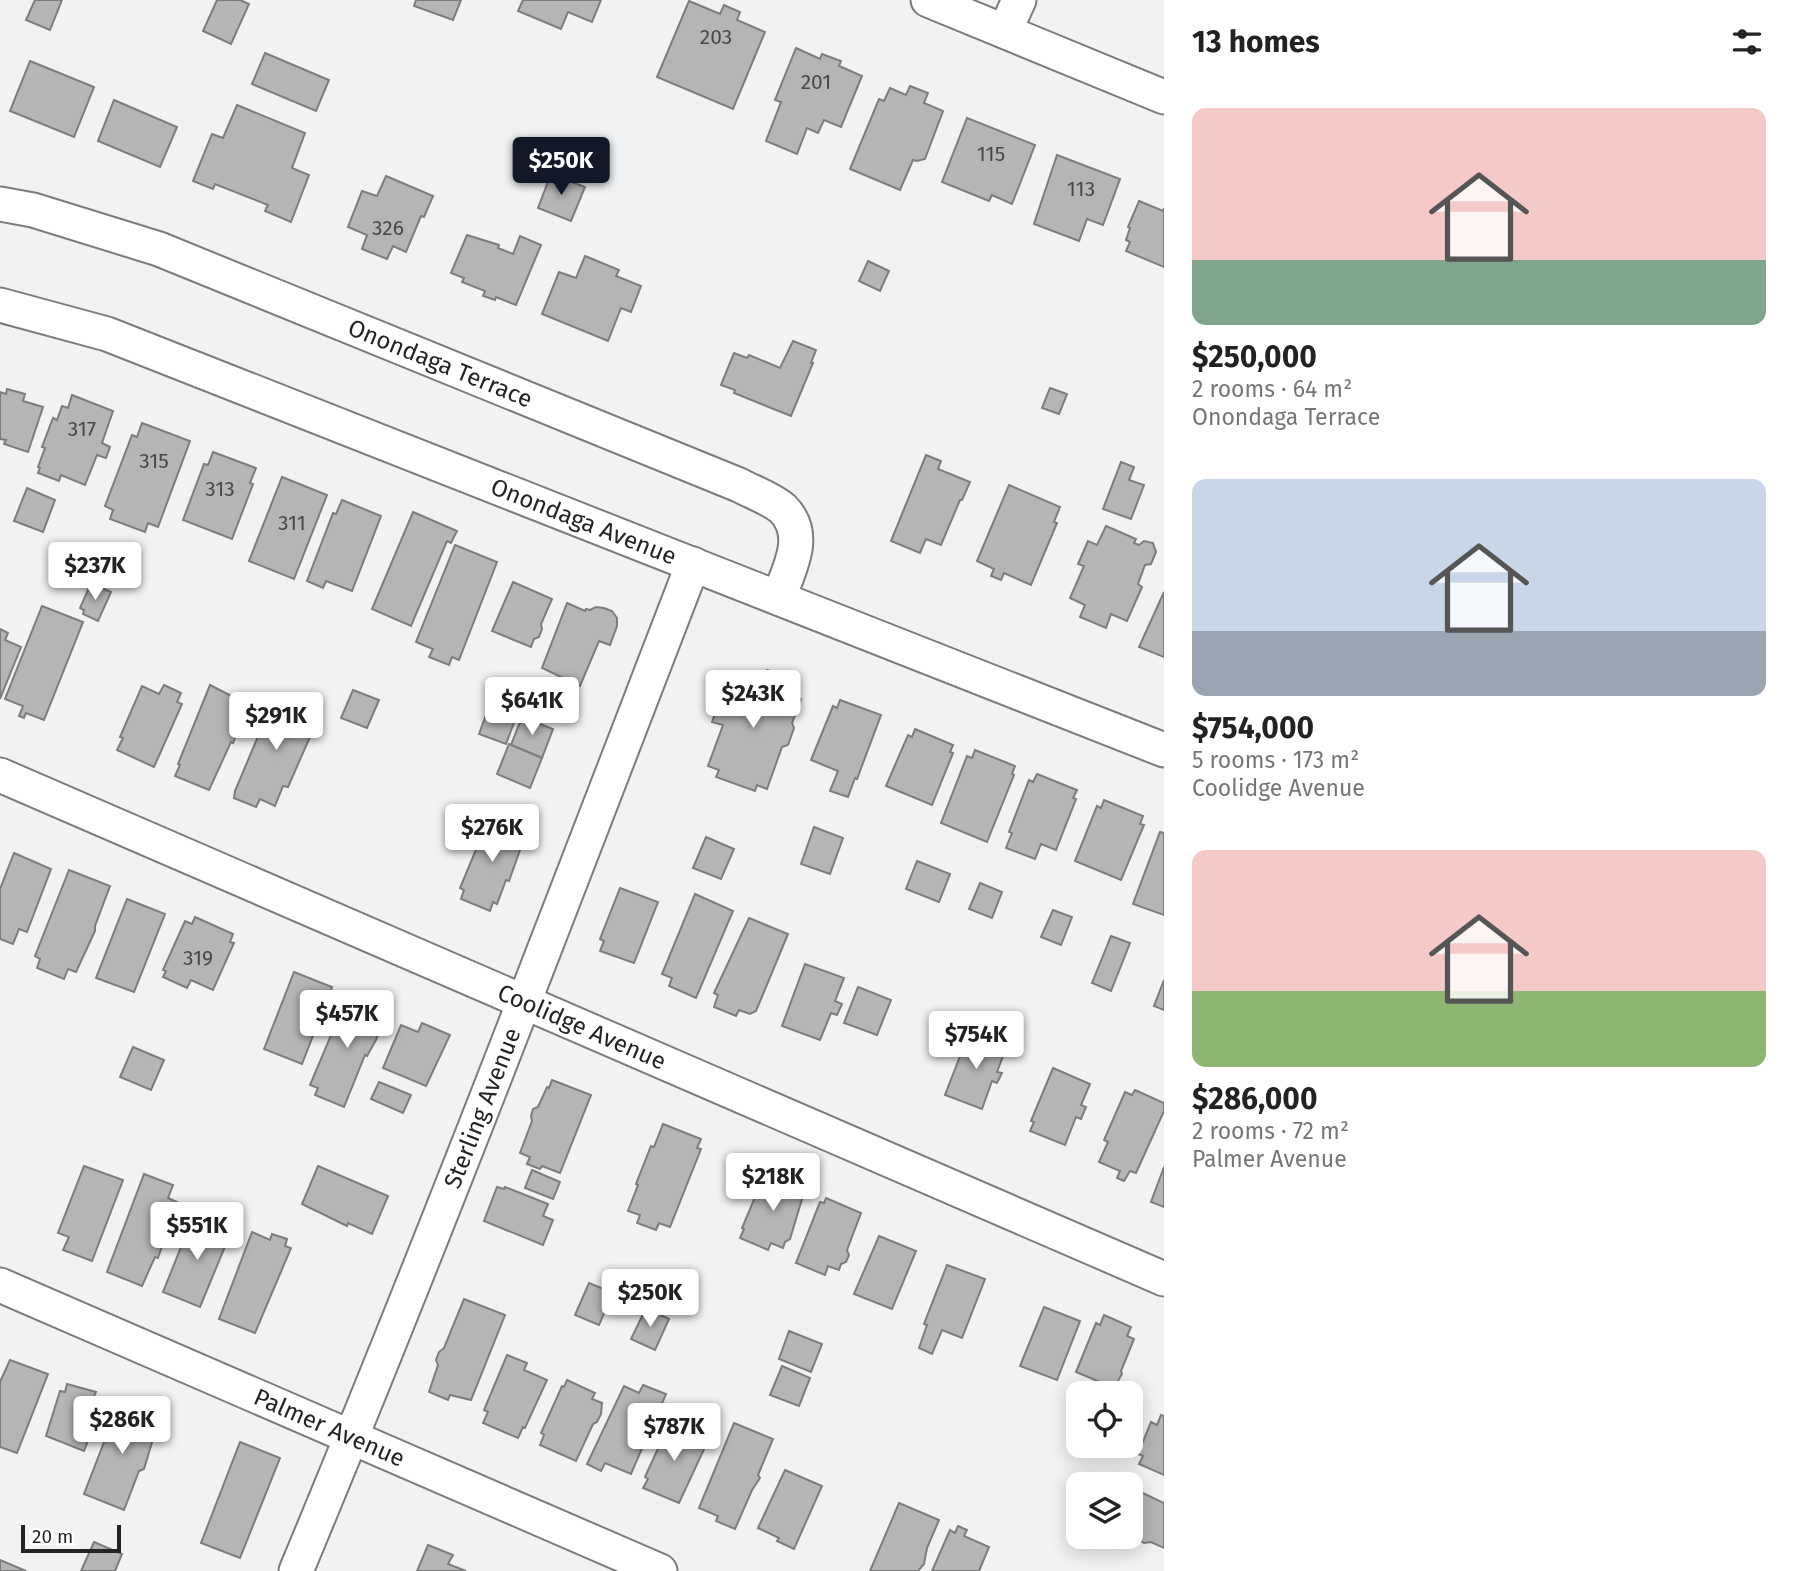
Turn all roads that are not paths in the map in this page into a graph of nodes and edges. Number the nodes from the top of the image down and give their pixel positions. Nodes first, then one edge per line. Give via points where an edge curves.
1 (928, 0) edge
2 (1018, 0) edge
3 (1005, 31) junction
4 (1164, 97) edge
5 (0, 204) edge
6 (0, 305) edge
7 (693, 564) junction
8 (779, 597) junction
9 (1164, 750) edge
10 (0, 775) edge
11 (524, 1003) junction
12 (1164, 1279) edge
13 (0, 1285) edge
14 (351, 1438) junction
15 (296, 1571) edge
16 (660, 1571) edge

1 - 3 street
2 - 3 street
3 - 4 street
5 - 8 street, Onondaga Terrace via 159,249 739,485 782,508 794,524 797,544
6 - 7 street, Onondaga Avenue via 107,334
7 - 8 street, Onondaga Avenue
7 - 11 street, Sterling Avenue
8 - 9 street, Onondaga Avenue
10 - 11 street, Coolidge Avenue
11 - 12 street, Coolidge Avenue
11 - 14 street, Sterling Avenue
13 - 14 street, Palmer Avenue
14 - 15 street, Sterling Avenue
14 - 16 street, Palmer Avenue

